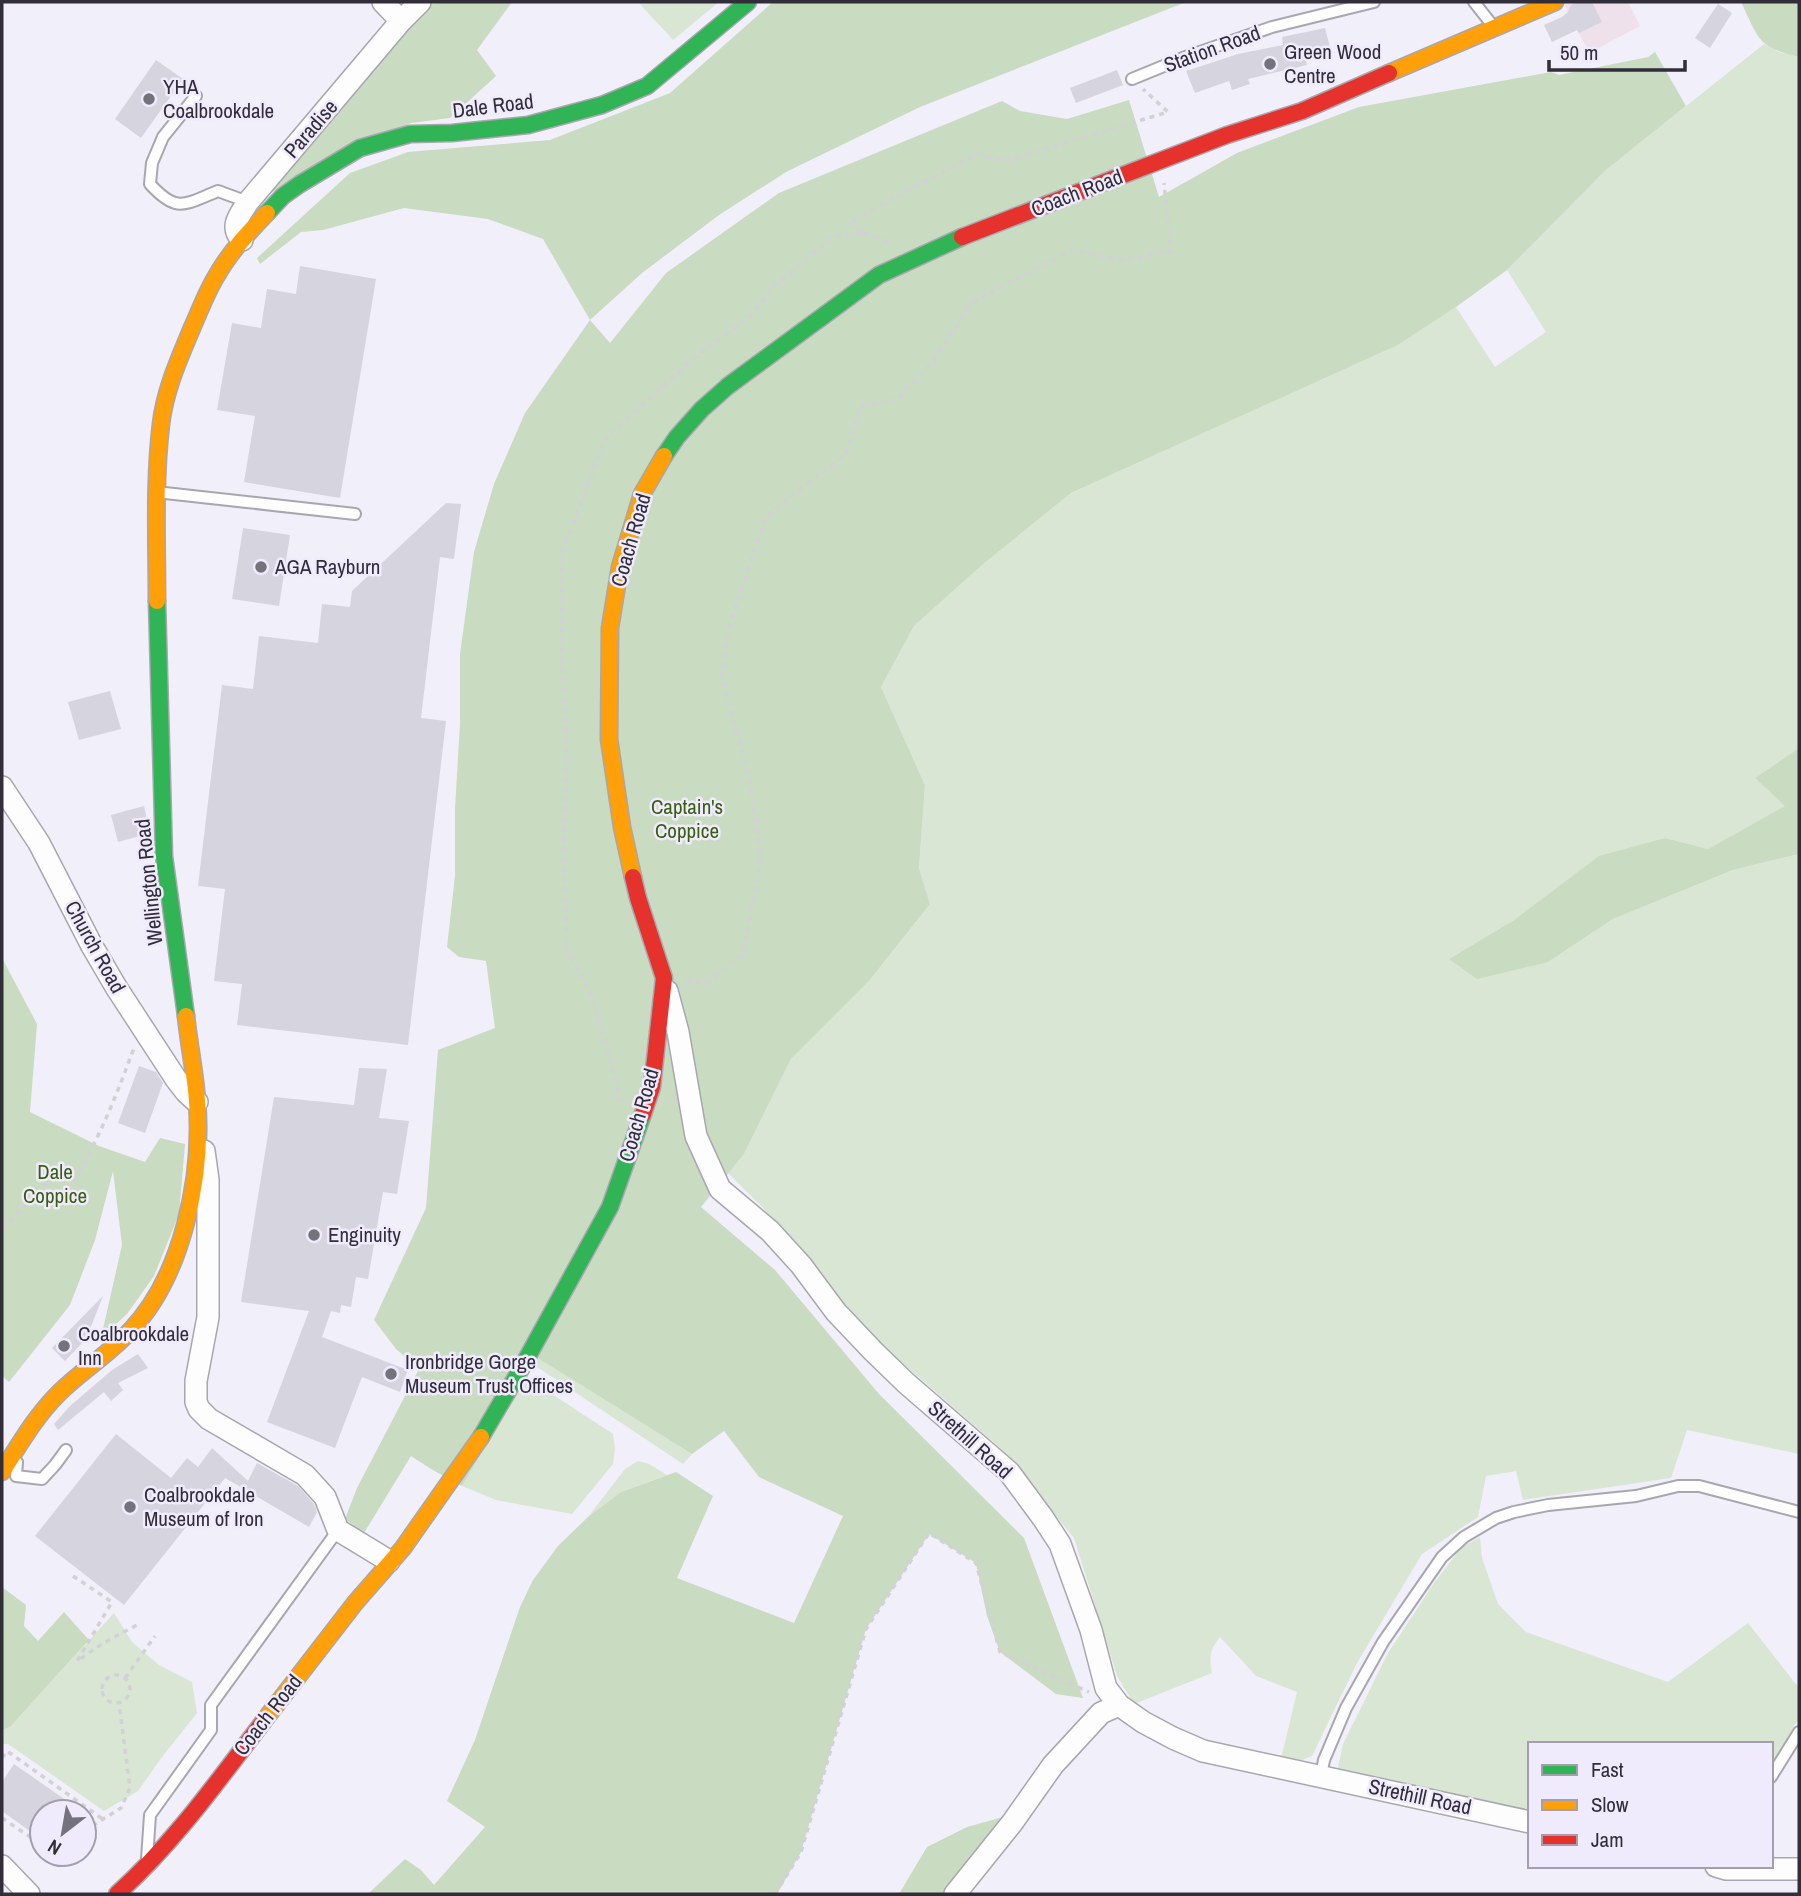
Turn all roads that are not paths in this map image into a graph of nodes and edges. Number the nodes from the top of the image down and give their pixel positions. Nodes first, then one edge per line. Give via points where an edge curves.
1 (383, 2) edge
2 (420, 2) edge
3 (748, 2) edge
4 (1374, 2) edge
5 (1474, 2) edge
6 (1555, 2) edge
7 (401, 21) junction
8 (1494, 28) junction
9 (1132, 79) road end
10 (196, 96) dead end
11 (248, 202) junction
12 (242, 240) junction
13 (156, 492) junction
14 (355, 514) dead end
15 (2, 787) edge
16 (664, 978) junction
17 (197, 1102) junction
18 (198, 1128) junction
19 (18, 1446) junction
20 (66, 1450) dead end
21 (2, 1472) edge
22 (1799, 1512) edge
23 (338, 1530) junction
24 (389, 1561) junction
25 (1119, 1705) junction
26 (1799, 1732) edge
27 (1773, 1774) edge
28 (1321, 1776) junction
29 (1528, 1822) edge
30 (2, 1866) edge
31 (146, 1868) junction
32 (1761, 1868) edge
33 (1799, 1869) edge
34 (29, 1894) edge
35 (117, 1894) edge
36 (955, 1894) edge

1 - 7 street
2 - 7 street, Paradise
3 - 12 street, Dale Road via 647,86 602,105 527,125 410,134 360,148 282,196
4 - 9 lane, Station Road via 1272,27
5 - 8 lane
6 - 8 street, Coach Road
7 - 11 street, Paradise
8 - 16 street, Coach Road via 1302,111 1227,135 949,242 879,275 728,386 677,437 642,495 620,567 610,628 609,739 622,827 638,898
10 - 11 lane via 163,136 152,163 150,184 164,200 183,205 218,191
11 - 12 street, Paradise via 234,227
12 - 13 street, Wellington Road via 202,302 173,373 161,423
13 - 14 lane
13 - 17 street, Wellington Road via 164,856
15 - 17 street, Church Road via 40,843 92,946 142,1027
16 - 24 street, Coach Road via 652,1087 610,1207 478,1442
16 - 25 street, Strethill Road via 696,1136 720,1189 770,1231 873,1352 1009,1472 1060,1544 1106,1688
17 - 18 street, Wellington Road
18 - 19 street, Wellington Road via 184,1227 154,1302 125,1337 58,1394
18 - 23 street via 208,1180 208,1317 195,1402 209,1419 305,1475 325,1497
19 - 20 lane via 16,1476 42,1479
19 - 21 street, Wellington Road
22 - 28 lane via 1699,1486 1678,1486 1636,1496 1548,1505 1496,1518 1464,1537 1442,1558 1383,1642 1346,1708
23 - 24 street
23 - 31 lane via 211,1705 211,1730 150,1815
24 - 31 street, Coach Road
25 - 28 street, Strethill Road via 1203,1751
25 - 36 street via 1101,1713 1053,1765
26 - 27 lane
28 - 29 street, Strethill Road
30 - 34 street
31 - 35 street, Coach Road
32 - 33 street

